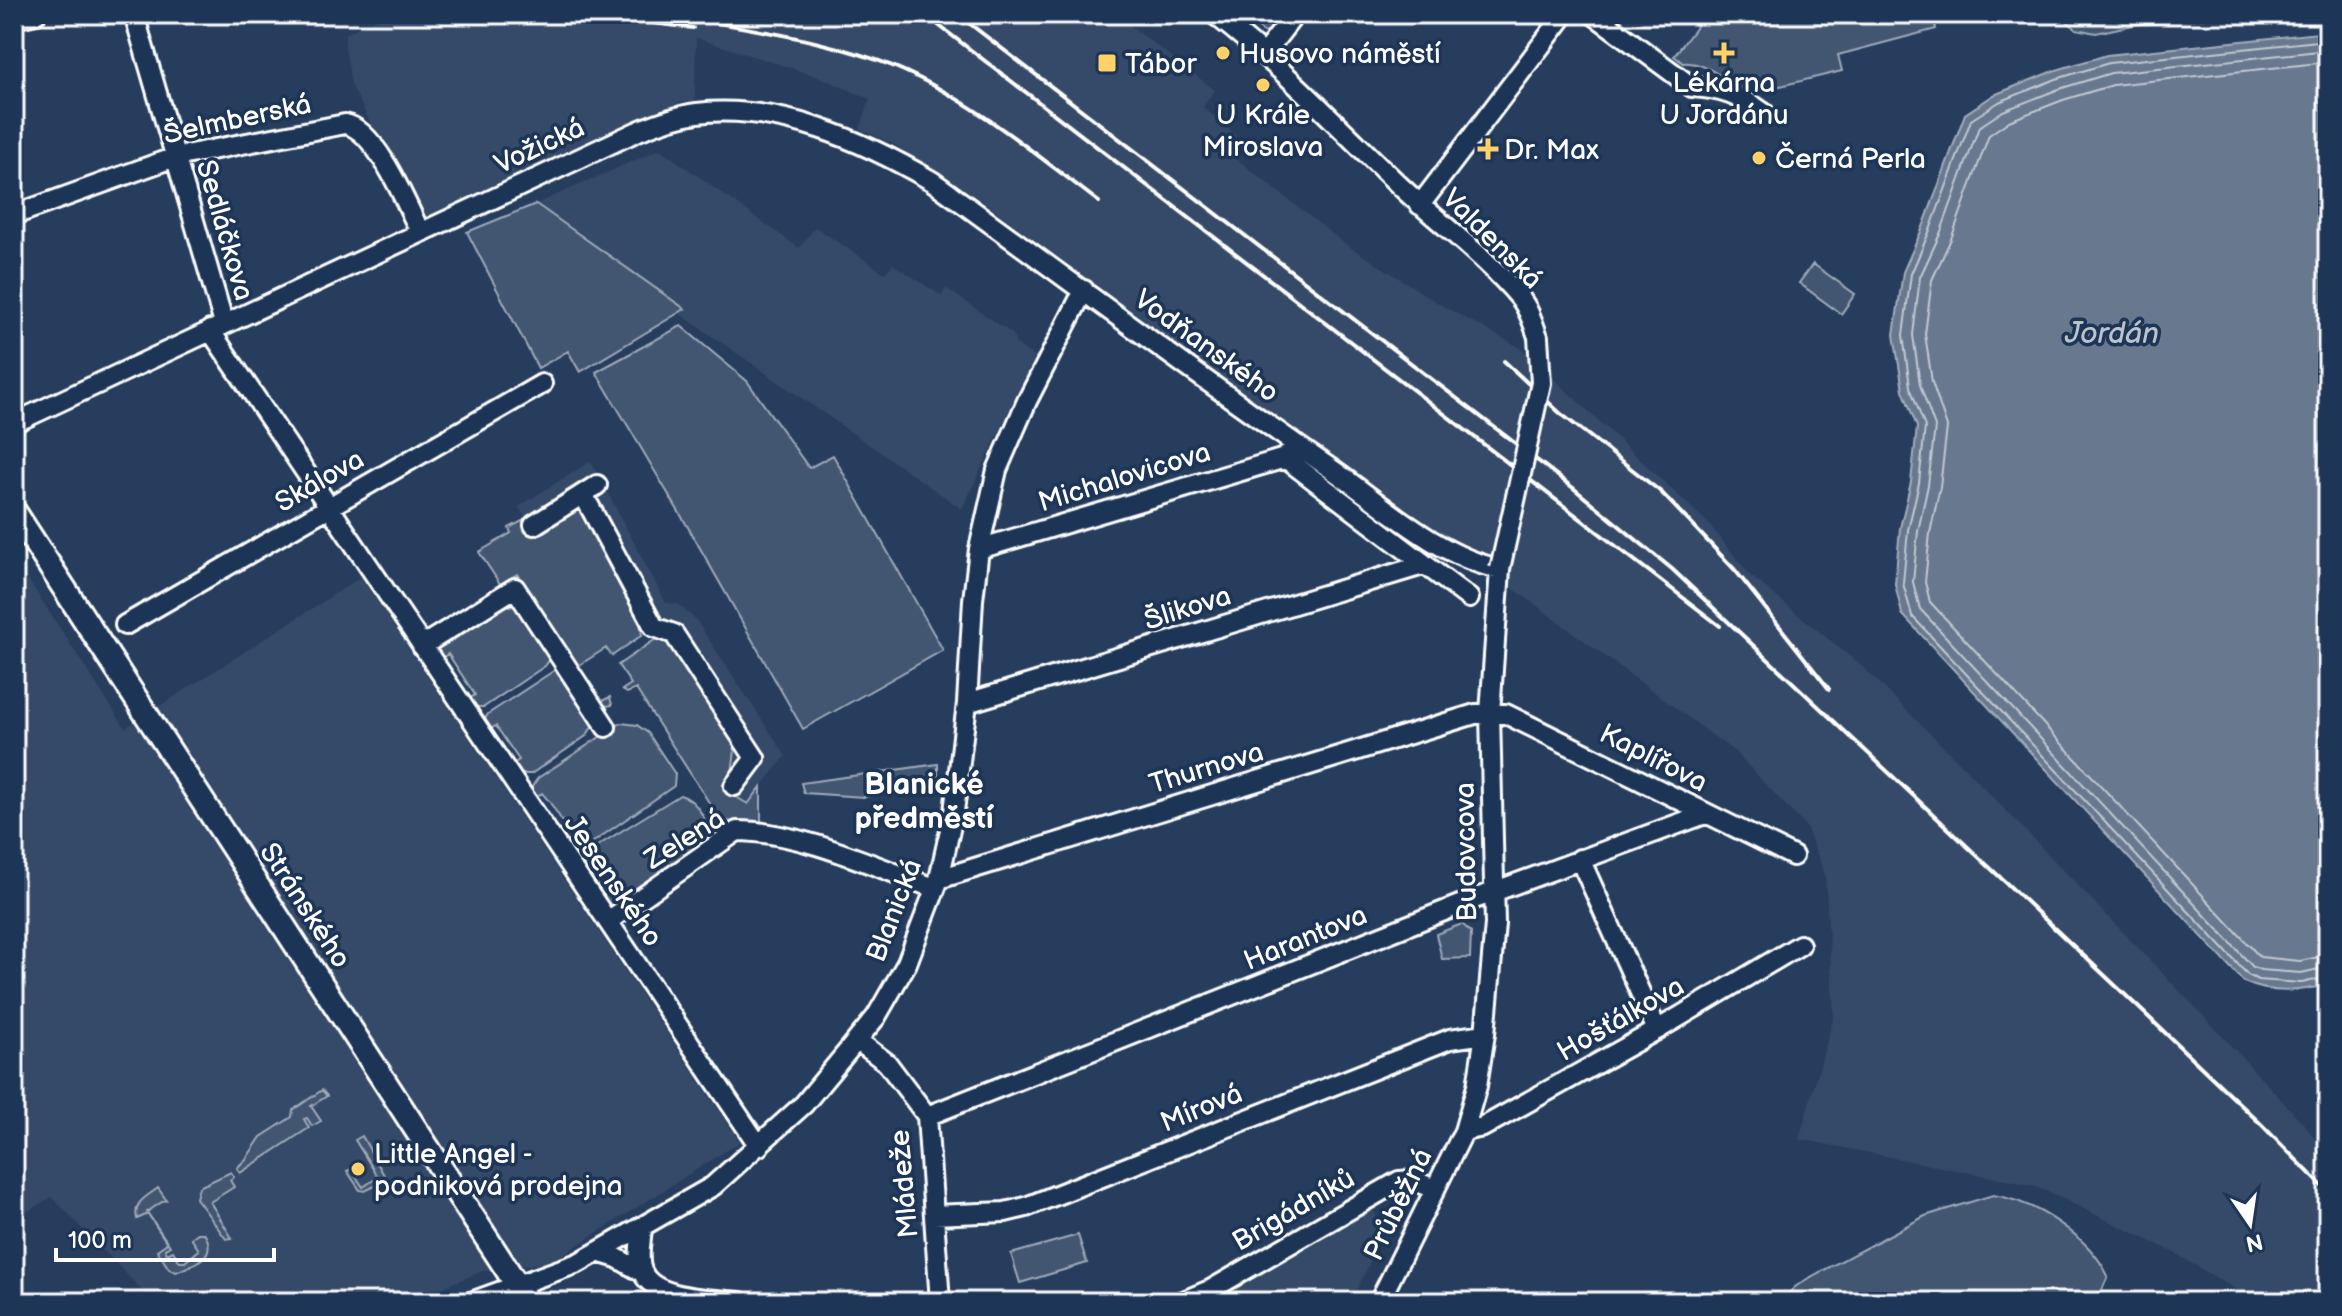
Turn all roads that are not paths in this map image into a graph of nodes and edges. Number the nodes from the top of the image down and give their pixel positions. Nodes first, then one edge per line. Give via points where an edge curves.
1 (36, 14) edge
2 (134, 14) edge
3 (1214, 14) edge
4 (1295, 14) edge
5 (1565, 14) edge
6 (1593, 14) edge
7 (14, 19) edge
8 (1264, 54) junction
9 (1764, 113) dead end
10 (175, 157) junction
11 (1420, 205) junction
12 (14, 215) edge
13 (420, 232) junction
14 (1084, 290) junction
15 (217, 327) junction
16 (542, 384) dead end
17 (14, 423) edge
18 (1290, 452) junction
19 (329, 507) junction
20 (14, 511) edge
21 (534, 525) dead end
22 (979, 549) junction
23 (1423, 565) junction
24 (1500, 569) junction
25 (1469, 598) dead end
26 (125, 625) dead end
27 (422, 646) junction
28 (967, 703) junction
29 (1490, 713) junction
30 (606, 727) dead end
31 (734, 786) dead end
32 (1705, 814) junction
33 (1793, 856) dead end
34 (1580, 859) junction
35 (937, 883) junction
36 (1495, 891) junction
37 (608, 921) junction
38 (1800, 945) dead end
39 (1657, 1030) junction
40 (1485, 1034) junction
41 (858, 1041) junction
42 (927, 1116) junction
43 (1464, 1131) junction
44 (759, 1146) junction
45 (1435, 1190) junction
46 (934, 1215) junction
47 (642, 1228) junction
48 (597, 1252) junction
49 (642, 1272) junction
50 (523, 1294) edge
51 (471, 1302) edge
52 (740, 1302) edge
53 (940, 1302) edge
54 (1181, 1302) edge
55 (1379, 1302) edge

1 - 7 street
2 - 10 street, Sedláčkova
3 - 8 street
4 - 8 street
5 - 11 street
6 - 9 street via 1692,87 1746,99
8 - 11 street, Valdenská
10 - 12 street, Šelmberská
10 - 13 street, Šelmberská via 352,125 394,179
10 - 15 street, Sedláčkova
11 - 24 street, Valdenská, bridge via 1522,301 1538,337 1541,383
13 - 14 street, Vožická via 657,123 695,113 732,112 803,124 888,155
13 - 15 street, Vožická
14 - 18 street, Vodňanského
14 - 22 street, Blanická via 997,470
15 - 17 street, Vožická
15 - 19 street, Jesenského
16 - 19 street, Skálova
18 - 22 street, Michalovicova
18 - 23 street, Vodňanského
18 - 24 street, Vodňanského via 1450,552
19 - 26 street, Skálova
19 - 27 street, Jesenského
20 - 50 main road, Stránského
21 - 31 street via 590,489 654,627 674,634 755,758
22 - 28 street, Blanická
23 - 25 street, Vodňanského
23 - 28 street, Šlikova
24 - 29 street, Budovcova
27 - 30 street via 515,588
27 - 37 street, Jesenského
28 - 35 street, Blanická via 954,812
29 - 32 street, Kaplířova via 1506,714
29 - 35 street, Thurnova
29 - 36 street, Budovcova
32 - 33 street, Kaplířova
32 - 34 street, Harantova
34 - 36 street, Harantova
34 - 39 street
35 - 37 street, Zelená via 762,831 737,831
35 - 41 street, Blanická via 907,963
36 - 40 street, Budovcova
36 - 42 street, Harantova
37 - 44 street, Jesenského
38 - 39 street, Hošťálkova
39 - 43 street, Hošťálkova via 1483,1127
40 - 43 street, Budovcova
40 - 46 street, Mírová via 1450,1039 1026,1207
41 - 42 street, Mládeže via 887,1063
41 - 44 street, Blanická
42 - 46 street, Mládeže
43 - 45 street, Průběžná
44 - 47 street, Blanická via 713,1186
45 - 54 street, Brigádníků via 1414,1180 1399,1181
45 - 55 street, Průběžná
46 - 53 street, Mládeže
47 - 48 street, Blanická
47 - 49 street
48 - 49 street
48 - 50 street, Blanická
49 - 52 street via 654,1286 671,1293
50 - 51 street, Blanická

